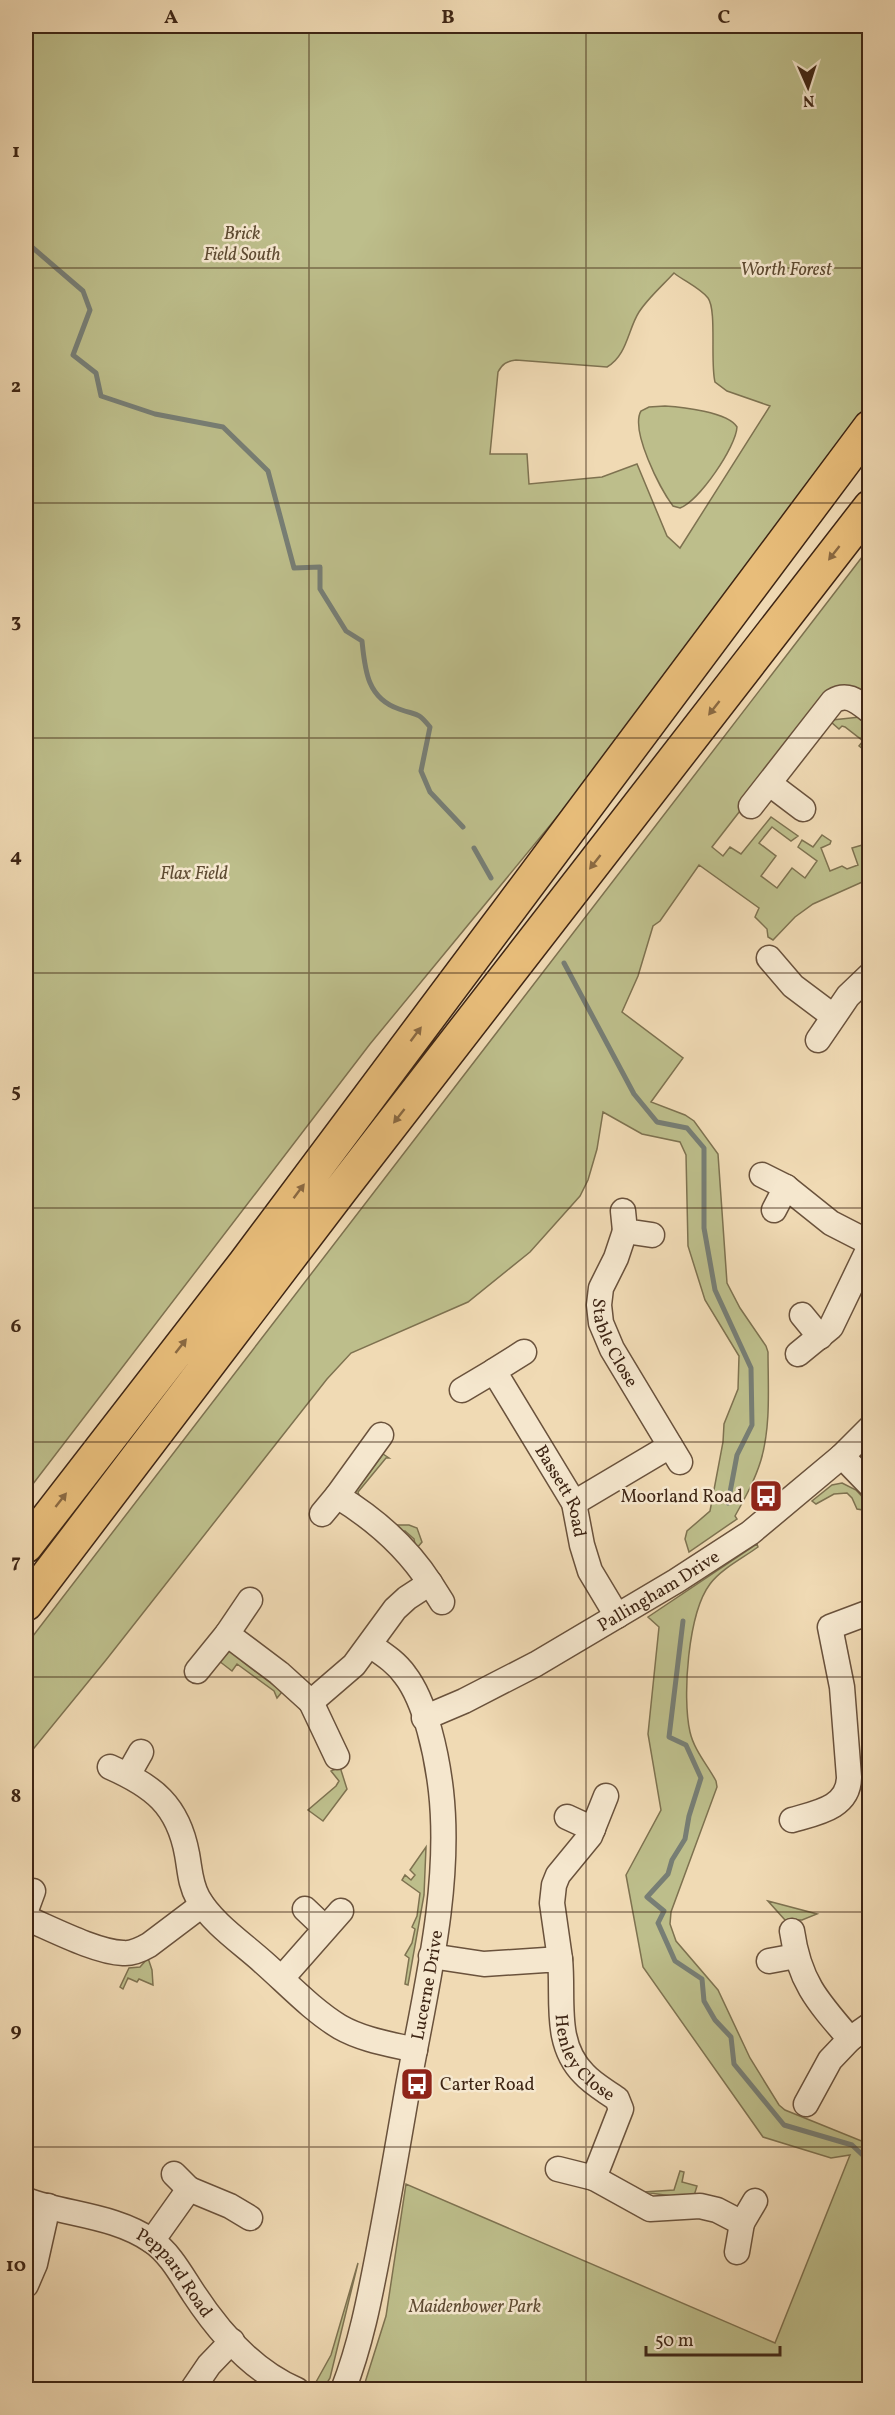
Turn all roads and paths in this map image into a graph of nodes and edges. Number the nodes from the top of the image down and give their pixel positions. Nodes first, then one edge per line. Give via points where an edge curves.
1 (870, 427) edge
2 (870, 507) edge
3 (870, 711) edge
4 (770, 784) junction
5 (751, 806) dead end
6 (802, 809) dead end
7 (769, 958) dead end
8 (870, 975) edge
9 (833, 1016) junction
10 (818, 1040) dead end
11 (762, 1175) dead end
12 (786, 1187) junction
13 (774, 1210) dead end
14 (652, 1235) dead end
15 (870, 1245) edge
16 (802, 1315) dead end
17 (820, 1337) junction
18 (524, 1352) dead end
19 (798, 1354) dead end
20 (494, 1371) junction
21 (462, 1390) dead end
22 (870, 1428) edge
23 (381, 1435) dead end
24 (842, 1456) junction
25 (870, 1485) edge
26 (574, 1503) junction
27 (26, 1546) edge
28 (250, 1600) dead end
29 (26, 1604) edge
30 (870, 1612) edge
31 (617, 1616) junction
32 (227, 1634) junction
33 (370, 1645) junction
34 (197, 1671) dead end
35 (311, 1702) junction
36 (424, 1718) junction
37 (141, 1752) dead end
38 (337, 1757) dead end
39 (606, 1796) dead end
40 (567, 1817) dead end
41 (792, 1820) dead end
42 (593, 1829) junction
43 (202, 1905) junction
44 (305, 1909) dead end
45 (26, 1918) edge
46 (792, 1930) dead end
47 (431, 1956) junction
48 (796, 1956) junction
49 (560, 1959) junction
50 (769, 1961) dead end
51 (282, 1978) junction
52 (870, 2025) edge
53 (850, 2038) junction
54 (415, 2050) junction
55 (806, 2104) dead end
56 (558, 2169) dead end
57 (594, 2178) junction
58 (755, 2201) dead end
59 (37, 2203) edge
60 (250, 2218) dead end
61 (742, 2223) junction
62 (152, 2241) junction
63 (737, 2252) dead end
64 (26, 2285) edge
65 (232, 2341) junction
66 (192, 2390) edge
67 (297, 2390) edge
68 (343, 2390) edge

27 -> 1 highway via 245,1263
2 -> 29 highway
3 - 4 street via 849,698 833,701
4 - 5 street
4 - 6 street
7 - 9 street via 779,987 800,992
8 - 9 street
9 - 10 street
11 - 12 street
12 - 13 street
12 - 15 street via 831,1223
14 - 26 street, Stable Close via 624,1221 599,1305 601,1323 612,1349 675,1454
15 - 17 street via 835,1320
16 - 17 street
17 - 19 street
18 - 20 street
20 - 21 street
20 - 26 street, Bassett Road
22 - 24 street, Pallingham Drive
23 - 33 street via 330,1505 356,1508 396,1539 436,1592 407,1598
24 - 25 street
24 - 31 street, Pallingham Drive via 750,1533
26 - 31 street, Bassett Road via 590,1571
28 - 32 street
30 - 41 street via 821,1628 842,1687 849,1783 828,1821
31 - 36 street, Pallingham Drive via 488,1690
32 - 34 street
32 - 35 street
33 - 35 street
33 - 36 street, Lucerne Drive via 406,1676
35 - 38 street
36 - 47 street, Lucerne Drive via 439,1776 444,1850
37 - 43 street via 119,1771 160,1797 176,1818 183,1835 191,1884
39 - 42 street, Henley Close
40 - 42 street
42 - 49 street, Henley Close via 554,1885 552,1904
43 - 45 street via 149,1945 125,1954
43 - 51 street
44 - 51 street via 333,1920
46 - 48 street
47 - 49 street via 484,1964
47 - 54 street, Lucerne Drive
48 - 50 street
48 - 53 street via 811,1991
49 - 57 street, Henley Close via 566,2046 585,2076 620,2103
51 - 54 street via 342,2027 370,2039
52 - 53 street
53 - 55 street via 830,2060
54 - 68 street, Lucerne Drive via 374,2278
56 - 57 street
57 - 61 street via 650,2209 700,2206
58 - 61 street
59 - 62 street, Peppard Road via 100,2219
59 - 64 street via 35,2264
60 - 62 street via 181,2181
61 - 63 street
62 - 65 street, Peppard Road
65 - 66 street
65 - 67 street, Peppard Road via 263,2371

